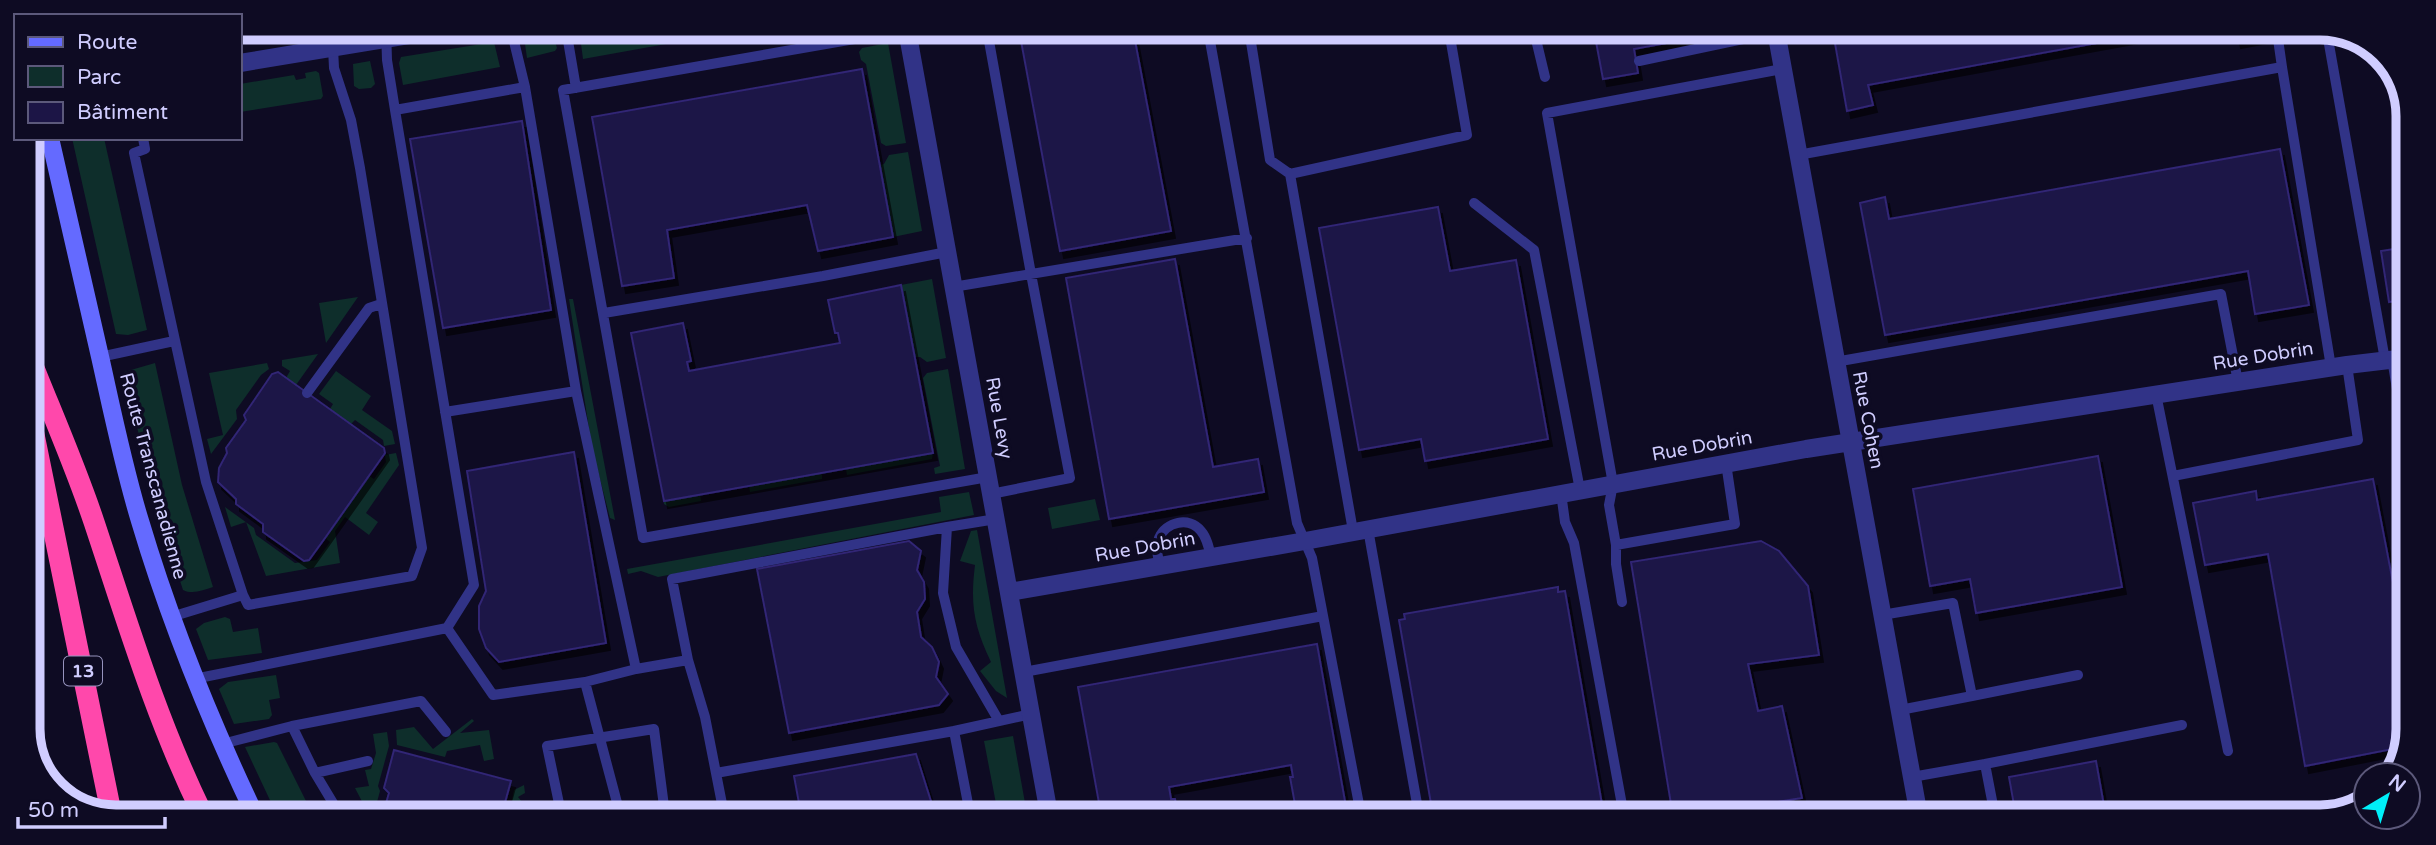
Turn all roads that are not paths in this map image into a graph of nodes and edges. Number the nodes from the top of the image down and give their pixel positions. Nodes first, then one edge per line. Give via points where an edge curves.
1 (363, 40) edge
2 (387, 40) edge
3 (514, 40) edge
4 (568, 40) edge
5 (865, 40) edge
6 (908, 40) edge
7 (989, 40) edge
8 (1210, 40) edge
9 (1252, 40) edge
10 (1451, 40) edge
11 (1536, 40) edge
12 (1738, 40) edge
13 (1777, 40) edge
14 (2278, 40) edge
15 (2329, 41) edge
16 (333, 48) junction
17 (1639, 61) dead end
18 (242, 63) edge
19 (2282, 67) junction
20 (1782, 69) junction
21 (1545, 77) dead end
22 (525, 87) junction
23 (576, 88) junction
24 (395, 110) junction
25 (50, 140) edge
26 (143, 140) edge
27 (1798, 155) junction
28 (1290, 174) junction
29 (1474, 203) dead end
30 (1247, 238) junction
31 (947, 252) junction
32 (1031, 274) junction
33 (953, 287) junction
34 (381, 304) junction
35 (604, 313) junction
36 (174, 341) junction
37 (100, 357) junction
38 (2394, 359) edge
39 (1835, 362) junction
40 (2339, 366) junction
41 (2238, 382) junction
42 (40, 383) edge
43 (576, 391) junction
44 (307, 393) dead end
45 (2156, 394) junction
46 (445, 412) junction
47 (1850, 442) junction
48 (1726, 463) junction
49 (40, 464) edge
50 (2173, 476) junction
51 (1613, 484) junction
52 (990, 486) junction
53 (1580, 490) junction
54 (1561, 493) junction
55 (996, 519) junction
56 (947, 527) junction
57 (1361, 530) junction
58 (1305, 541) junction
59 (1616, 545) junction
60 (1211, 557) junction
61 (1160, 566) junction
62 (1009, 592) junction
63 (243, 595) junction
64 (1622, 603) dead end
65 (1882, 615) junction
66 (1323, 616) junction
67 (171, 617) junction
68 (447, 628) junction
69 (688, 660) junction
70 (636, 668) junction
71 (1024, 672) junction
72 (2078, 675) dead end
73 (194, 679) junction
74 (585, 682) junction
75 (1972, 696) junction
76 (1900, 710) junction
77 (1031, 714) junction
78 (999, 721) junction
79 (2182, 725) dead end
80 (292, 726) junction
81 (446, 732) dead end
82 (954, 732) junction
83 (599, 737) junction
84 (222, 744) junction
85 (2228, 751) dead end
86 (368, 761) dead end
87 (1985, 764) junction
88 (315, 773) junction
89 (716, 773) junction
90 (1912, 777) junction
91 (109, 804) edge
92 (198, 805) edge
93 (250, 805) edge
94 (334, 805) edge
95 (559, 805) edge
96 (618, 805) edge
97 (664, 805) edge
98 (722, 805) edge
99 (969, 805) edge
100 (1047, 805) edge
101 (1359, 805) edge
102 (1417, 805) edge
103 (1622, 805) edge
104 (1917, 805) edge
105 (1993, 805) edge

1 - 16 street
2 - 24 lane
3 - 22 lane
4 - 23 lane
5 - 23 lane
6 - 31 street, Rue Levy
7 - 32 lane
8 - 30 lane
9 - 28 lane via 1270,160
10 - 28 lane via 1467,135
11 - 21 lane
12 - 17 lane
13 - 20 street, Rue Cohen
14 - 19 lane
15 - 38 lane
16 - 18 street
16 - 34 lane via 334,68 351,120
19 - 27 lane
19 - 40 lane
20 - 27 street, Rue Cohen
20 - 51 lane via 1547,113
22 - 24 lane
22 - 43 lane
23 - 35 lane via 563,90
24 - 46 lane
25 - 37 main road, Route Transcanadienne
26 - 36 lane via 145,149 134,153
27 - 39 street, Rue Cohen
28 - 57 lane
29 - 53 lane via 1534,250
30 - 32 lane
30 - 58 lane via 1297,523
31 - 33 street, Rue Levy
31 - 35 lane
32 - 33 lane
32 - 52 lane via 1070,478
33 - 52 street, Rue Levy
34 - 44 lane via 369,308
34 - 63 lane via 422,548 412,576 248,605
35 - 52 lane via 643,538
36 - 37 lane
36 - 63 lane via 206,482
37 - 67 main road, Route Transcanadienne via 138,518
38 - 40 street, Rue Dobrin
39 - 41 lane via 2221,294
39 - 47 street, Rue Cohen
40 - 41 street, Rue Dobrin
40 - 50 lane via 2358,440
41 - 45 street, Rue Dobrin
42 - 92 highway via 94,520 156,710
43 - 46 lane
43 - 70 lane
45 - 47 street, Rue Dobrin
45 - 50 lane
46 - 68 lane via 474,585
47 - 48 street, Rue Dobrin
47 - 65 street, Rue Cohen
48 - 51 street, Rue Dobrin
48 - 59 lane via 1735,524
49 - 91 highway, 13
50 - 85 lane
51 - 53 street, Rue Dobrin
51 - 59 lane via 1609,505
52 - 55 street, Rue Levy
53 - 54 street, Rue Dobrin
54 - 57 street, Rue Dobrin
54 - 103 lane
55 - 56 lane
55 - 62 street, Rue Levy
56 - 69 lane via 672,579
56 - 78 lane via 943,593 956,647
57 - 58 street, Rue Dobrin
57 - 102 lane
58 - 60 street, Rue Dobrin
58 - 66 lane
59 - 64 lane
60 - 61 street, Rue Dobrin
60 - 61 lane via 1200,529 1179,522 1158,539
61 - 62 street, Rue Dobrin
62 - 71 street, Rue Levy
63 - 67 lane
65 - 75 lane via 1953,603
65 - 76 street, Rue Cohen
66 - 71 lane
66 - 101 lane
67 - 73 main road, Route Transcanadienne
68 - 73 lane
68 - 74 lane via 493,695
69 - 70 lane
69 - 89 lane
70 - 74 lane
71 - 77 street, Rue Levy
72 - 75 lane
73 - 84 main road, Route Transcanadienne
74 - 83 lane
75 - 76 lane
76 - 90 street, Rue Cohen
77 - 78 lane
77 - 100 street, Rue Levy
78 - 82 lane
79 - 87 lane
80 - 81 lane via 421,701
80 - 84 lane
80 - 88 lane
82 - 89 lane
82 - 99 lane
83 - 95 lane via 547,746
83 - 96 lane
83 - 97 lane via 654,729
84 - 93 main road, Route Transcanadienne
86 - 88 lane
87 - 90 lane
87 - 105 lane
88 - 94 lane
89 - 98 lane
90 - 104 street, Rue Cohen

